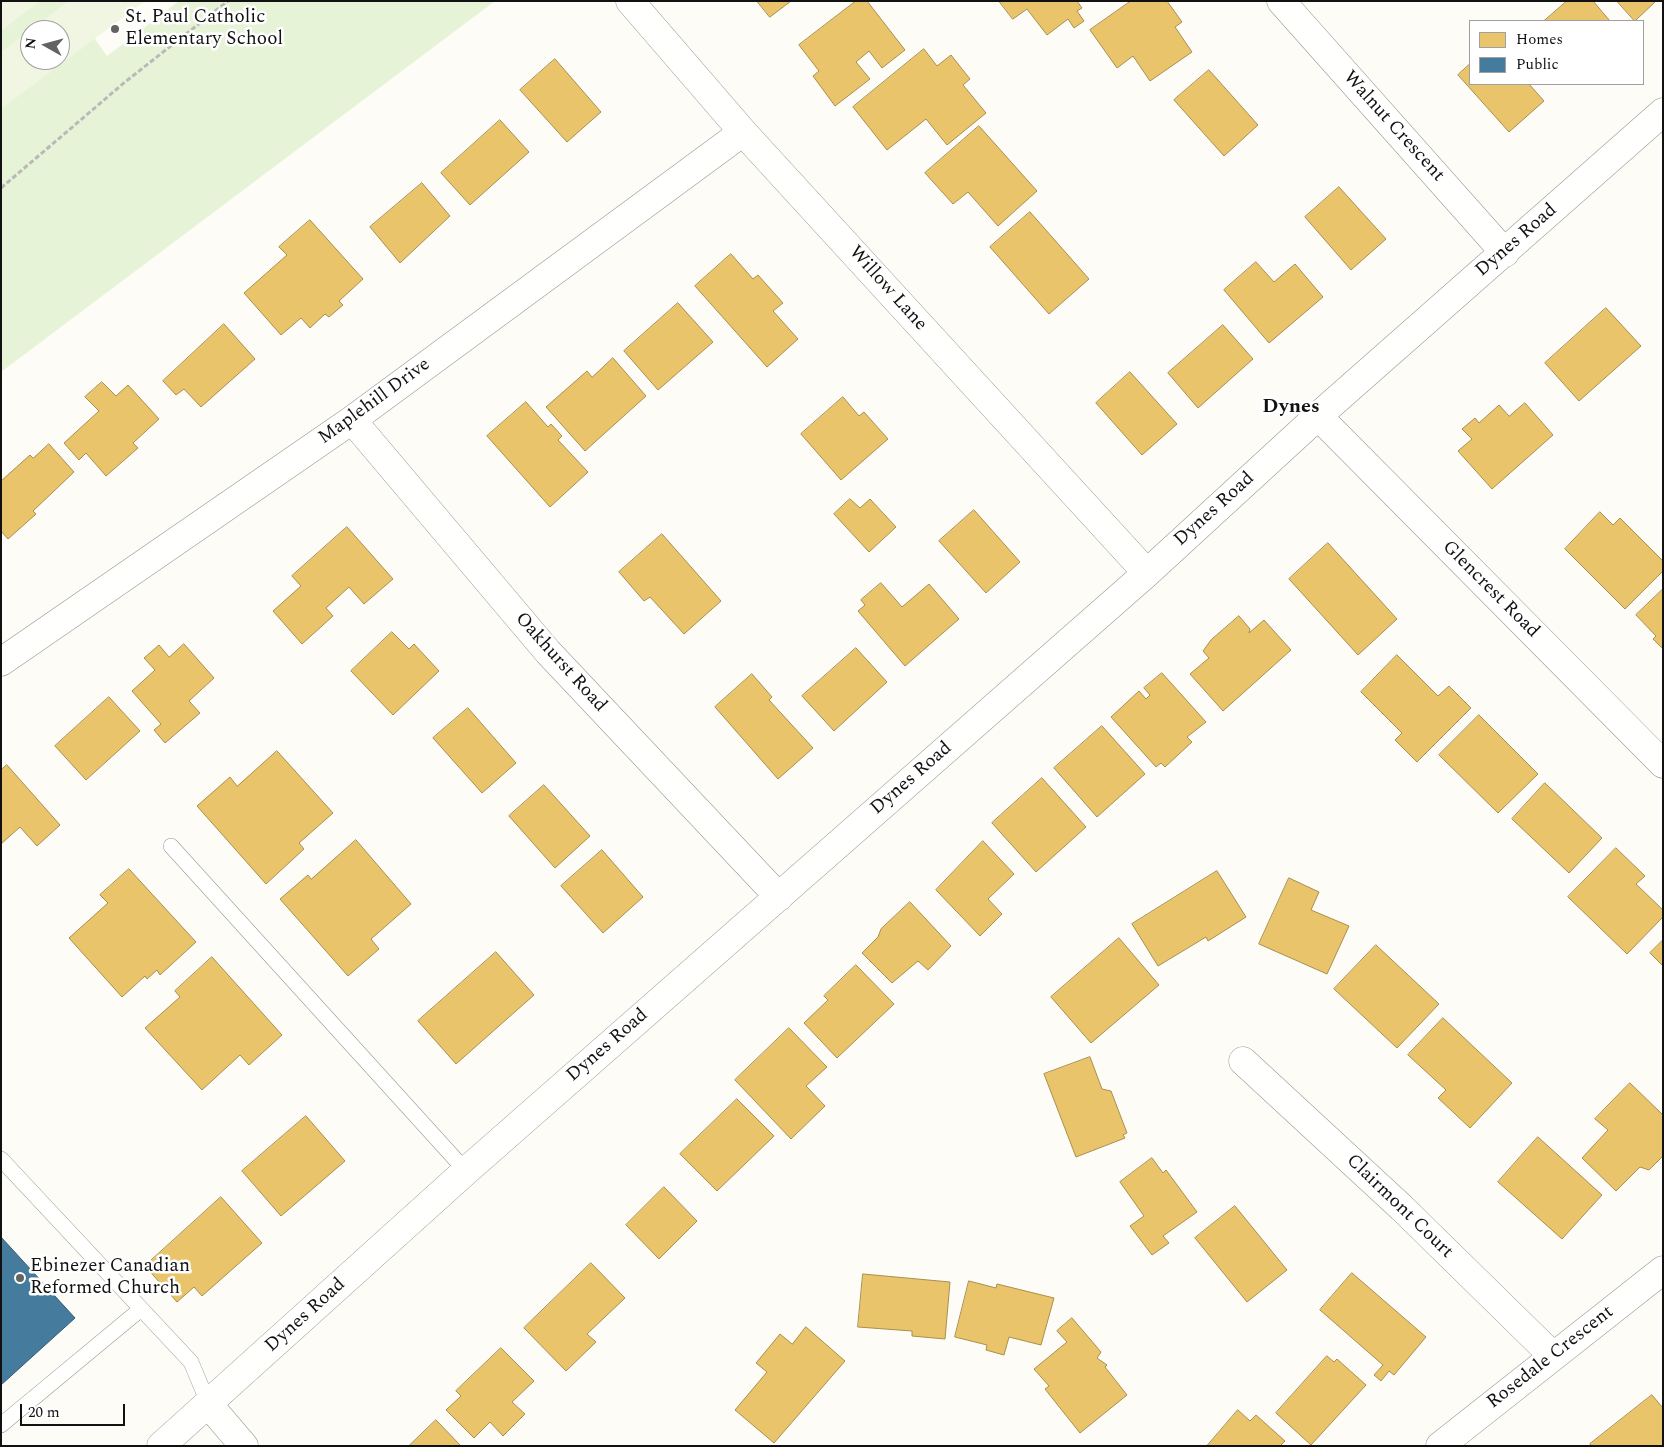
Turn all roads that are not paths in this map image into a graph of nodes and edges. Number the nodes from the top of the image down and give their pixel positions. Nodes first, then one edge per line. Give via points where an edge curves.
1 (630, 1) edge
2 (1281, 1) edge
3 (1663, 112) edge
4 (743, 132) junction
5 (1504, 252) junction
6 (1318, 416) junction
7 (352, 420) junction
8 (1147, 573) junction
9 (1, 662) edge
10 (1663, 764) edge
11 (171, 846) dead end
12 (779, 896) junction
13 (1243, 1061) dead end
14 (1, 1159) edge
15 (466, 1171) junction
16 (1663, 1270) edge
17 (141, 1309) junction
18 (1553, 1356) junction
19 (209, 1405) junction
20 (1, 1425) edge
21 (161, 1446) edge
22 (244, 1446) edge
23 (1440, 1446) edge

1 - 4 street, Willow Lane
2 - 5 street, Walnut Crescent
3 - 5 street, Dynes Road
4 - 7 street, Maplehill Drive
4 - 8 street, Willow Lane
5 - 6 street, Dynes Road
6 - 8 street, Dynes Road
6 - 10 street, Glencrest Road
7 - 9 street, Maplehill Drive
7 - 12 street, Oakhurst Road via 548,652
8 - 12 street, Dynes Road
11 - 15 lane
12 - 15 street, Dynes Road
13 - 18 street, Clairmont Court via 1402,1208
14 - 17 lane
15 - 19 street, Dynes Road
16 - 18 street, Rosedale Crescent
17 - 19 lane via 190,1362
17 - 20 lane
18 - 23 street, Rosedale Crescent
19 - 21 street, Dynes Road
19 - 22 street

